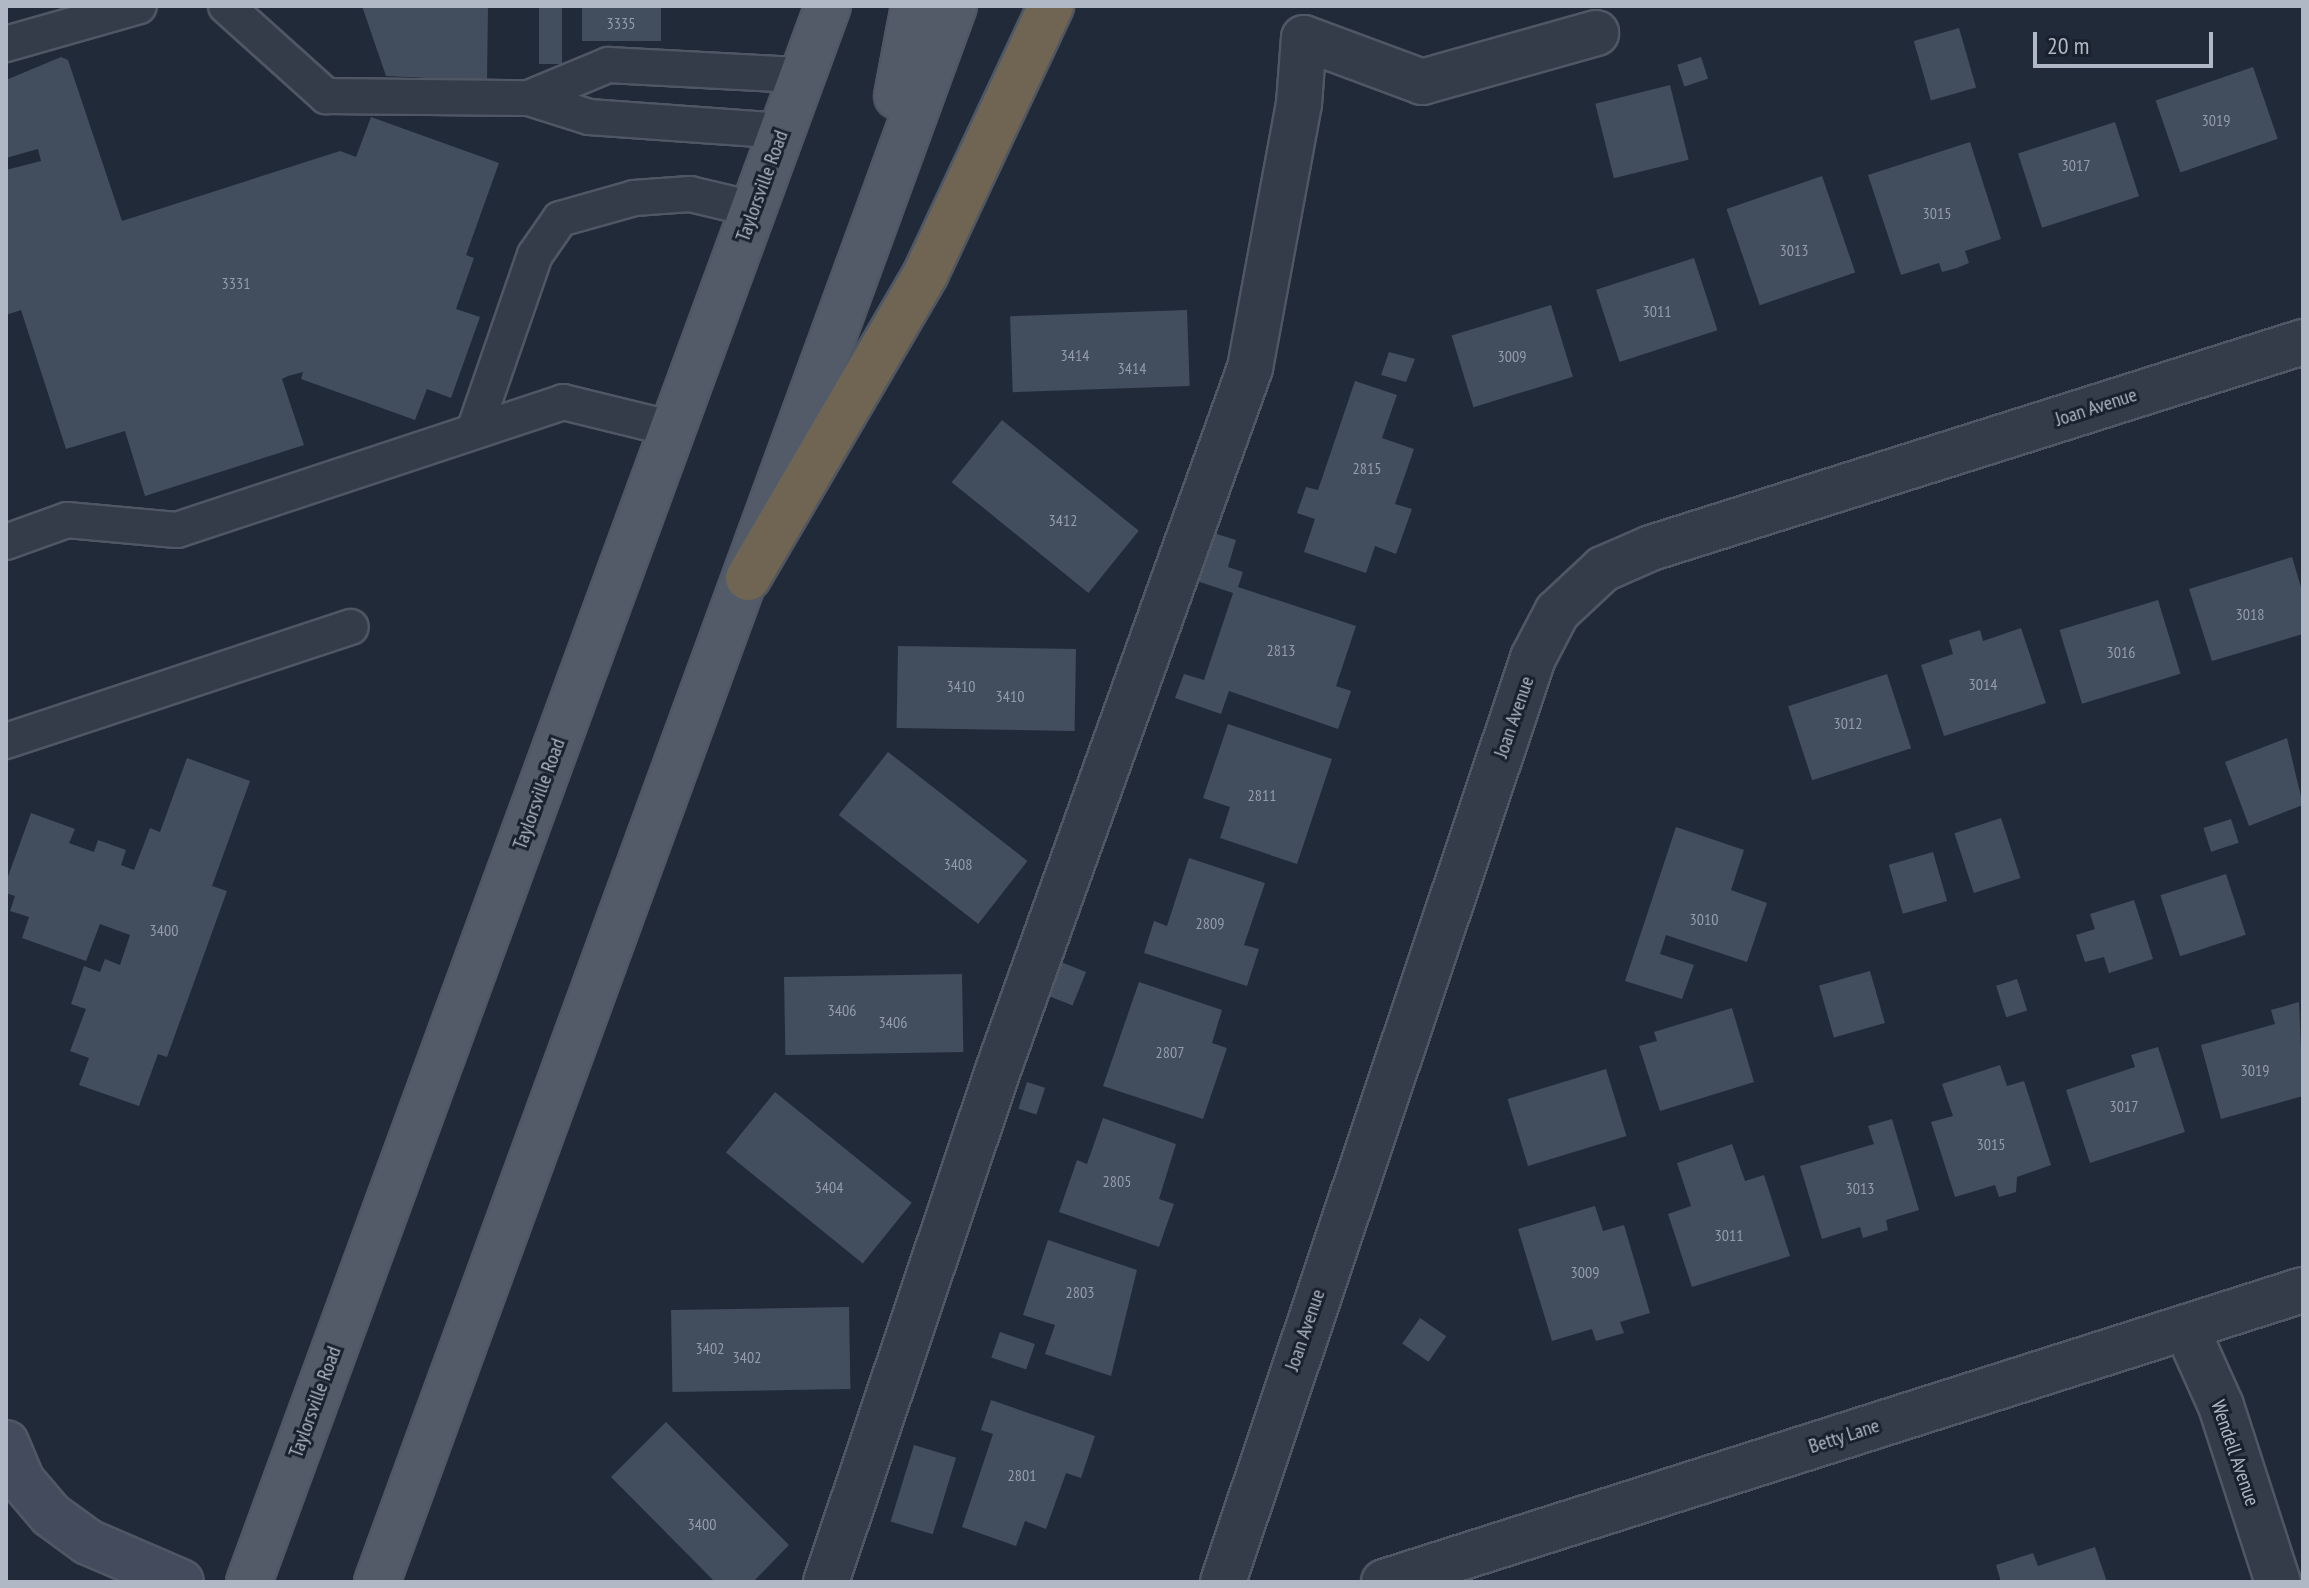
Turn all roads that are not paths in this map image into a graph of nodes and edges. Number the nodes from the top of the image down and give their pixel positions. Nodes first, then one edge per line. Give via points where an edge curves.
1 (137, 6) edge
2 (226, 6) edge
3 (828, 6) edge
4 (914, 6) edge
5 (954, 6) edge
6 (1051, 6) edge
7 (1596, 33) dead end
8 (6, 44) edge
9 (802, 75) junction
10 (529, 98) junction
11 (782, 131) junction
12 (876, 204) junction
13 (753, 209) junction
14 (2303, 342) edge
15 (475, 428) junction
16 (673, 429) junction
17 (6, 542) edge
18 (748, 578) junction
19 (351, 627) dead end
20 (6, 741) edge
21 (2303, 1290) edge
22 (2186, 1328) junction
23 (6, 1443) edge
24 (181, 1582) edge
25 (249, 1582) edge
26 (377, 1582) edge
27 (826, 1582) edge
28 (1223, 1582) edge
29 (1384, 1582) edge
30 (2278, 1582) edge

1 - 8 lane
2 - 10 lane via 326,96
3 - 9 main road, Taylorsville Road
4 - 12 main road
5 - 12 main road
6 - 18 highway via 926,273
7 - 27 street via 1422,82 1304,38 1250,368 997,1073
9 - 10 lane via 608,65
9 - 11 main road, Taylorsville Road
10 - 11 lane via 589,117
11 - 13 main road, Taylorsville Road
12 - 18 main road
13 - 15 lane via 690,194 634,198 560,219 535,255
13 - 16 main road, Taylorsville Road
14 - 28 street, Joan Avenue via 1651,548 1603,569 1565,603 1533,658
15 - 16 lane via 563,402
15 - 17 lane via 177,530 67,520
16 - 25 main road, Taylorsville Road
18 - 26 main road
19 - 20 lane
21 - 22 street, Betty Lane
22 - 29 street, Betty Lane
22 - 30 street, Wendell Avenue via 2221,1406
23 - 24 main road via 22,1481 51,1515 88,1542

